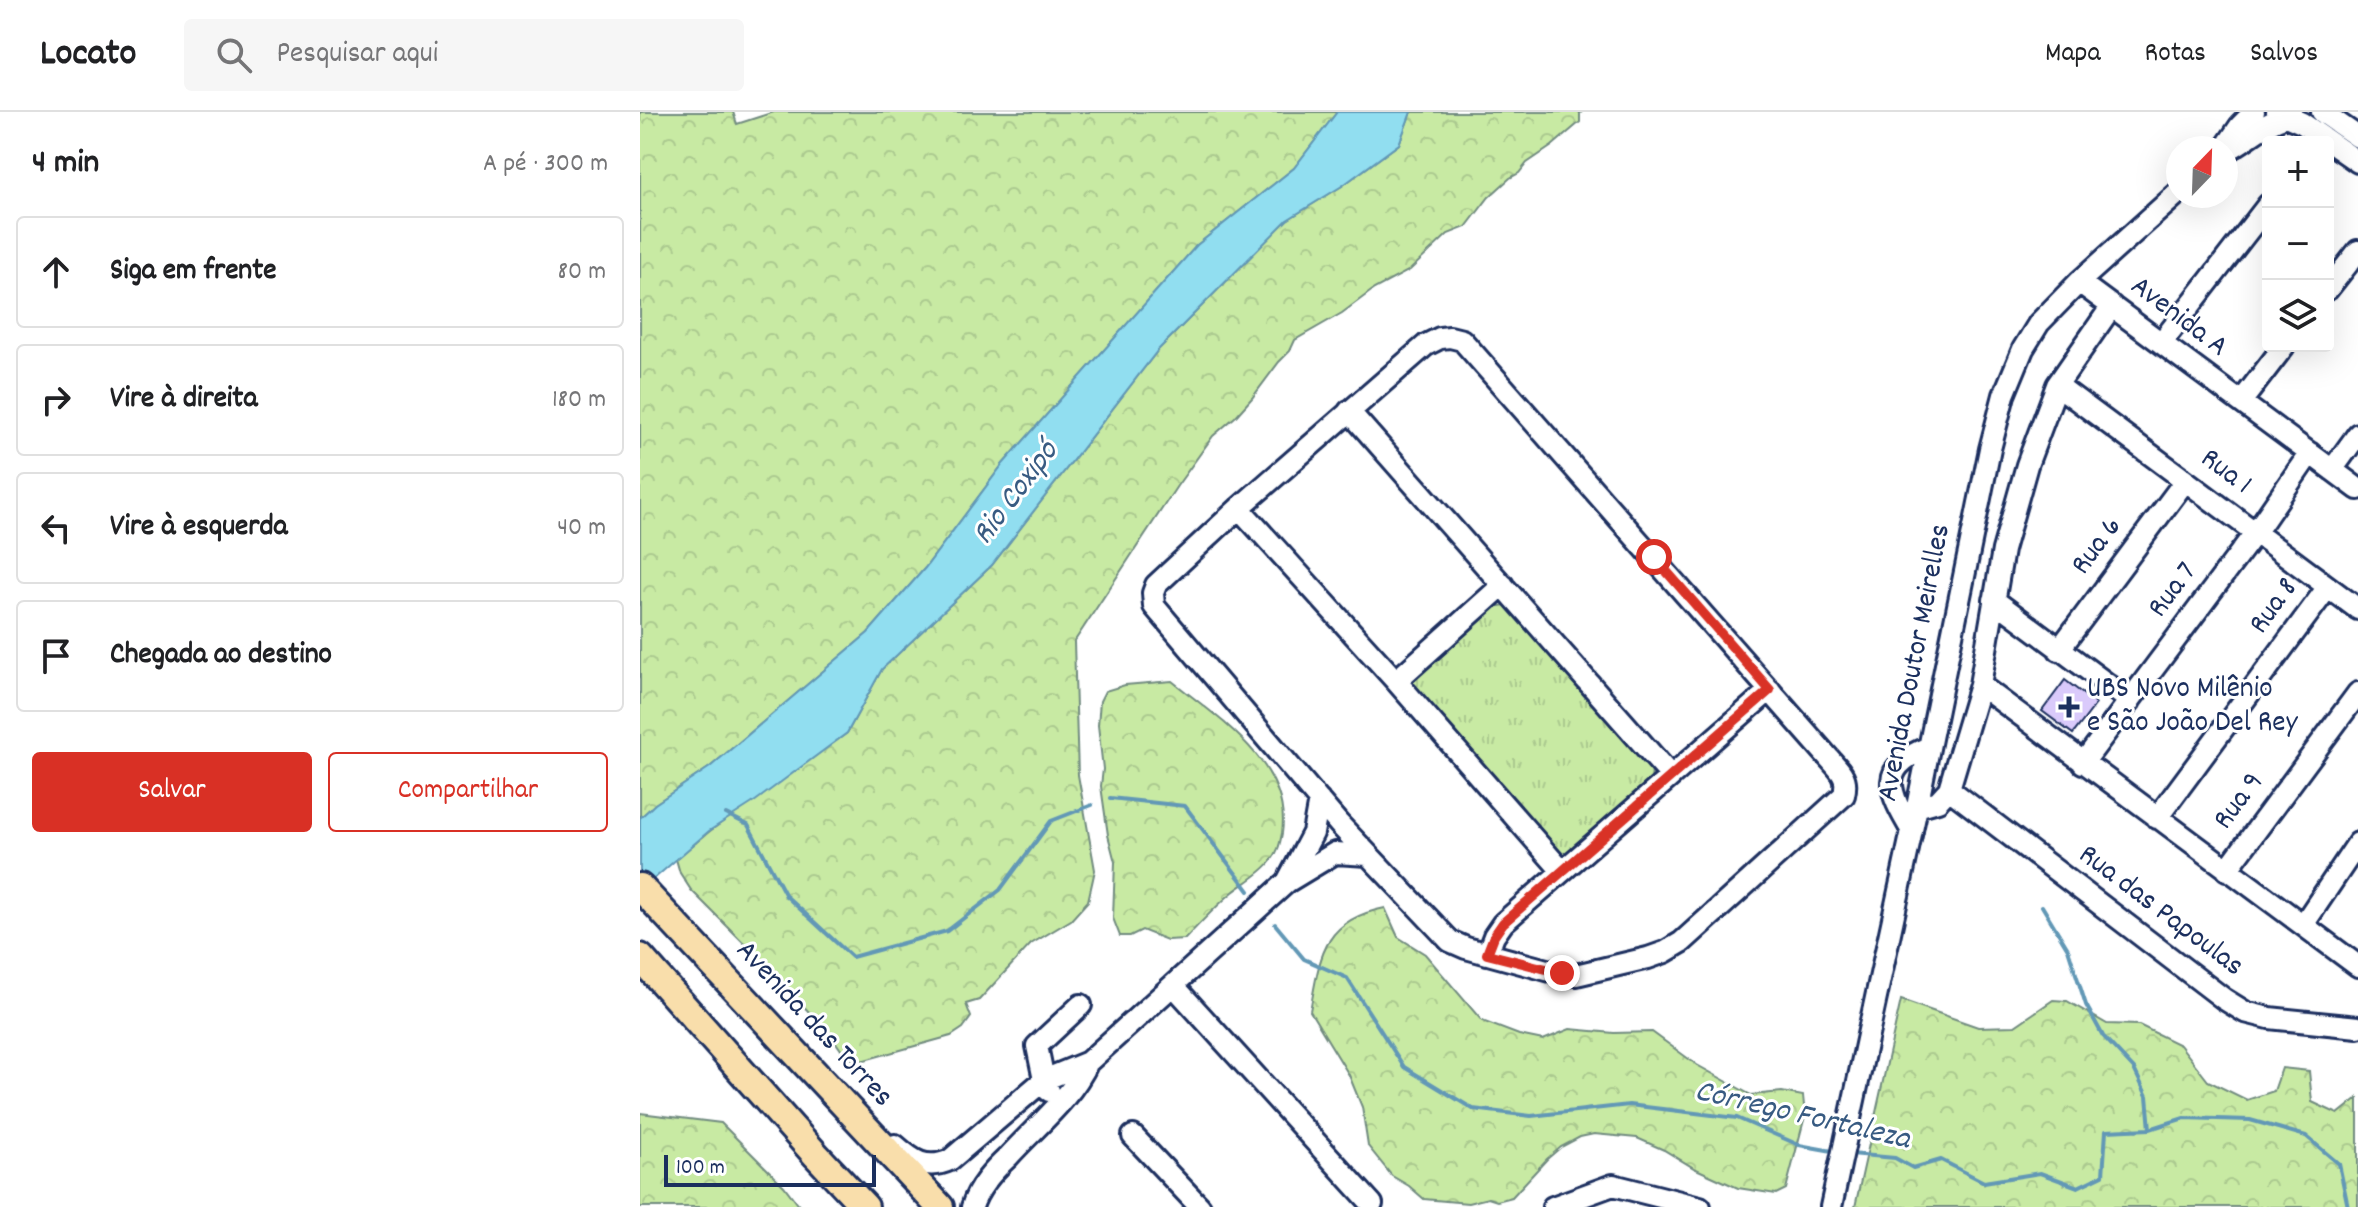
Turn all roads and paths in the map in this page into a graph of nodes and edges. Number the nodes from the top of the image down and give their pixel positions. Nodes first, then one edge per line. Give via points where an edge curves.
1 (2254, 112) edge
2 (2322, 112) edge
3 (2286, 113) edge
4 (2234, 136) edge
5 (2315, 136) edge
6 (2358, 137) edge
7 (2238, 143) edge
8 (2334, 148) edge
9 (2358, 162) edge
10 (2166, 204) edge
11 (2266, 208) edge
12 (2358, 251) edge
13 (2334, 281) edge
14 (2079, 282) junction
15 (2112, 306) junction
16 (2161, 343) junction
17 (2279, 352) edge
18 (2057, 385) junction
19 (2241, 402) junction
20 (1349, 411) junction
21 (2358, 434) edge
22 (2310, 453) junction
23 (2332, 470) junction
24 (2185, 481) junction
25 (2358, 489) edge
26 (1239, 508) junction
27 (2255, 533) junction
28 (1503, 585) junction
29 (2328, 587) junction
30 (1994, 600) junction
31 (2358, 609) edge
32 (2059, 650) junction
33 (1396, 681) junction
34 (1980, 685) junction
35 (1770, 690) junction
36 (2358, 693) edge
37 (2130, 701) junction
38 (1929, 747) junction
39 (2083, 763) junction
40 (1671, 776) junction
41 (1949, 789) junction
42 (1319, 800) junction
43 (1917, 807) junction
44 (2157, 818) junction
45 (1912, 831) junction
46 (2358, 843) edge
47 (1368, 855) junction
48 (2227, 870) junction
49 (1562, 871) junction
50 (1287, 882) junction
51 (640, 887) edge
52 (2303, 925) junction
53 (1487, 954) junction
54 (640, 957) edge
55 (2358, 966) edge
56 (1173, 985) junction
57 (1081, 1005) dead end
58 (2358, 1027) edge
59 (1088, 1062) junction
60 (1044, 1080) junction
61 (1056, 1105) junction
62 (847, 1108) junction
63 (1133, 1136) dead end
64 (969, 1145) junction
65 (816, 1155) junction
66 (993, 1172) junction
67 (1581, 1203) edge
68 (1374, 1206) edge
69 (865, 1207) edge
70 (878, 1207) edge
71 (940, 1207) edge
72 (972, 1207) edge
73 (1200, 1207) edge
74 (1553, 1207) edge
75 (1700, 1207) edge
76 (1831, 1207) edge

1 - 4 street
2 - 6 street
3 - 5 street
3 - 7 street
8 - 9 street
10 - 14 street, Avenida Doutor Meirelles
11 - 16 street
12 - 13 street
14 - 15 street, Avenida A
14 - 38 street, Avenida Doutor Meirelles via 2039,323 2004,395
15 - 16 street, Avenida A
15 - 18 street
16 - 19 street, Avenida A
17 - 19 street
18 - 24 street, Rua 1
18 - 30 street via 2027,465
19 - 22 street, Avenida A
20 - 26 street
20 - 28 street
20 - 35 street via 1433,340 1462,340
21 - 23 street
22 - 23 street, Avenida A
22 - 27 street, Rua 7
23 - 25 street, Avenida A
24 - 27 street, Rua 1
24 - 32 street, Rua 6
26 - 33 street
26 - 42 street via 1156,585 1154,606
27 - 29 street, Rua 1
27 - 37 street, Rua 7
28 - 33 street
28 - 40 street
29 - 31 street, Rua 1
29 - 44 street, Rua 8
30 - 32 street
30 - 34 street
32 - 37 street
33 - 49 street
34 - 39 street
34 - 41 street
35 - 40 street
35 - 53 street via 1843,774 1844,795 1665,952 1576,975
36 - 48 street, Rua 9
37 - 39 street, Rua 7
38 - 43 street, Avenida Doutor Meirelles
38 - 45 street via 1909,756 1893,774 1893,796
39 - 44 street
40 - 49 street
41 - 43 street via 1938,801
41 - 58 street, Rua das Papoulas via 2245,1012
42 - 47 street
42 - 50 street via 1313,833
43 - 45 street, Avenida Doutor Meirelles
44 - 48 street
45 - 76 street, Avenida Doutor Meirelles
46 - 52 street
47 - 50 street via 1335,853
47 - 53 street via 1450,941
48 - 52 street
49 - 53 street via 1503,923
50 - 56 street
51 - 62 main road, Avenida das Torres
52 - 55 street
54 - 65 main road
56 - 59 street
56 - 68 street
57 - 60 street via 1037,1046
59 - 60 street
59 - 61 street via 1079,1082
60 - 61 street
60 - 64 street
61 - 66 street
62 - 64 street via 922,1165 945,1163
62 - 71 main road, Avenida das Torres
63 - 73 street
64 - 66 street
65 - 69 main road
65 - 70 main road
66 - 72 street
67 - 74 street
67 - 75 street via 1613,1185

